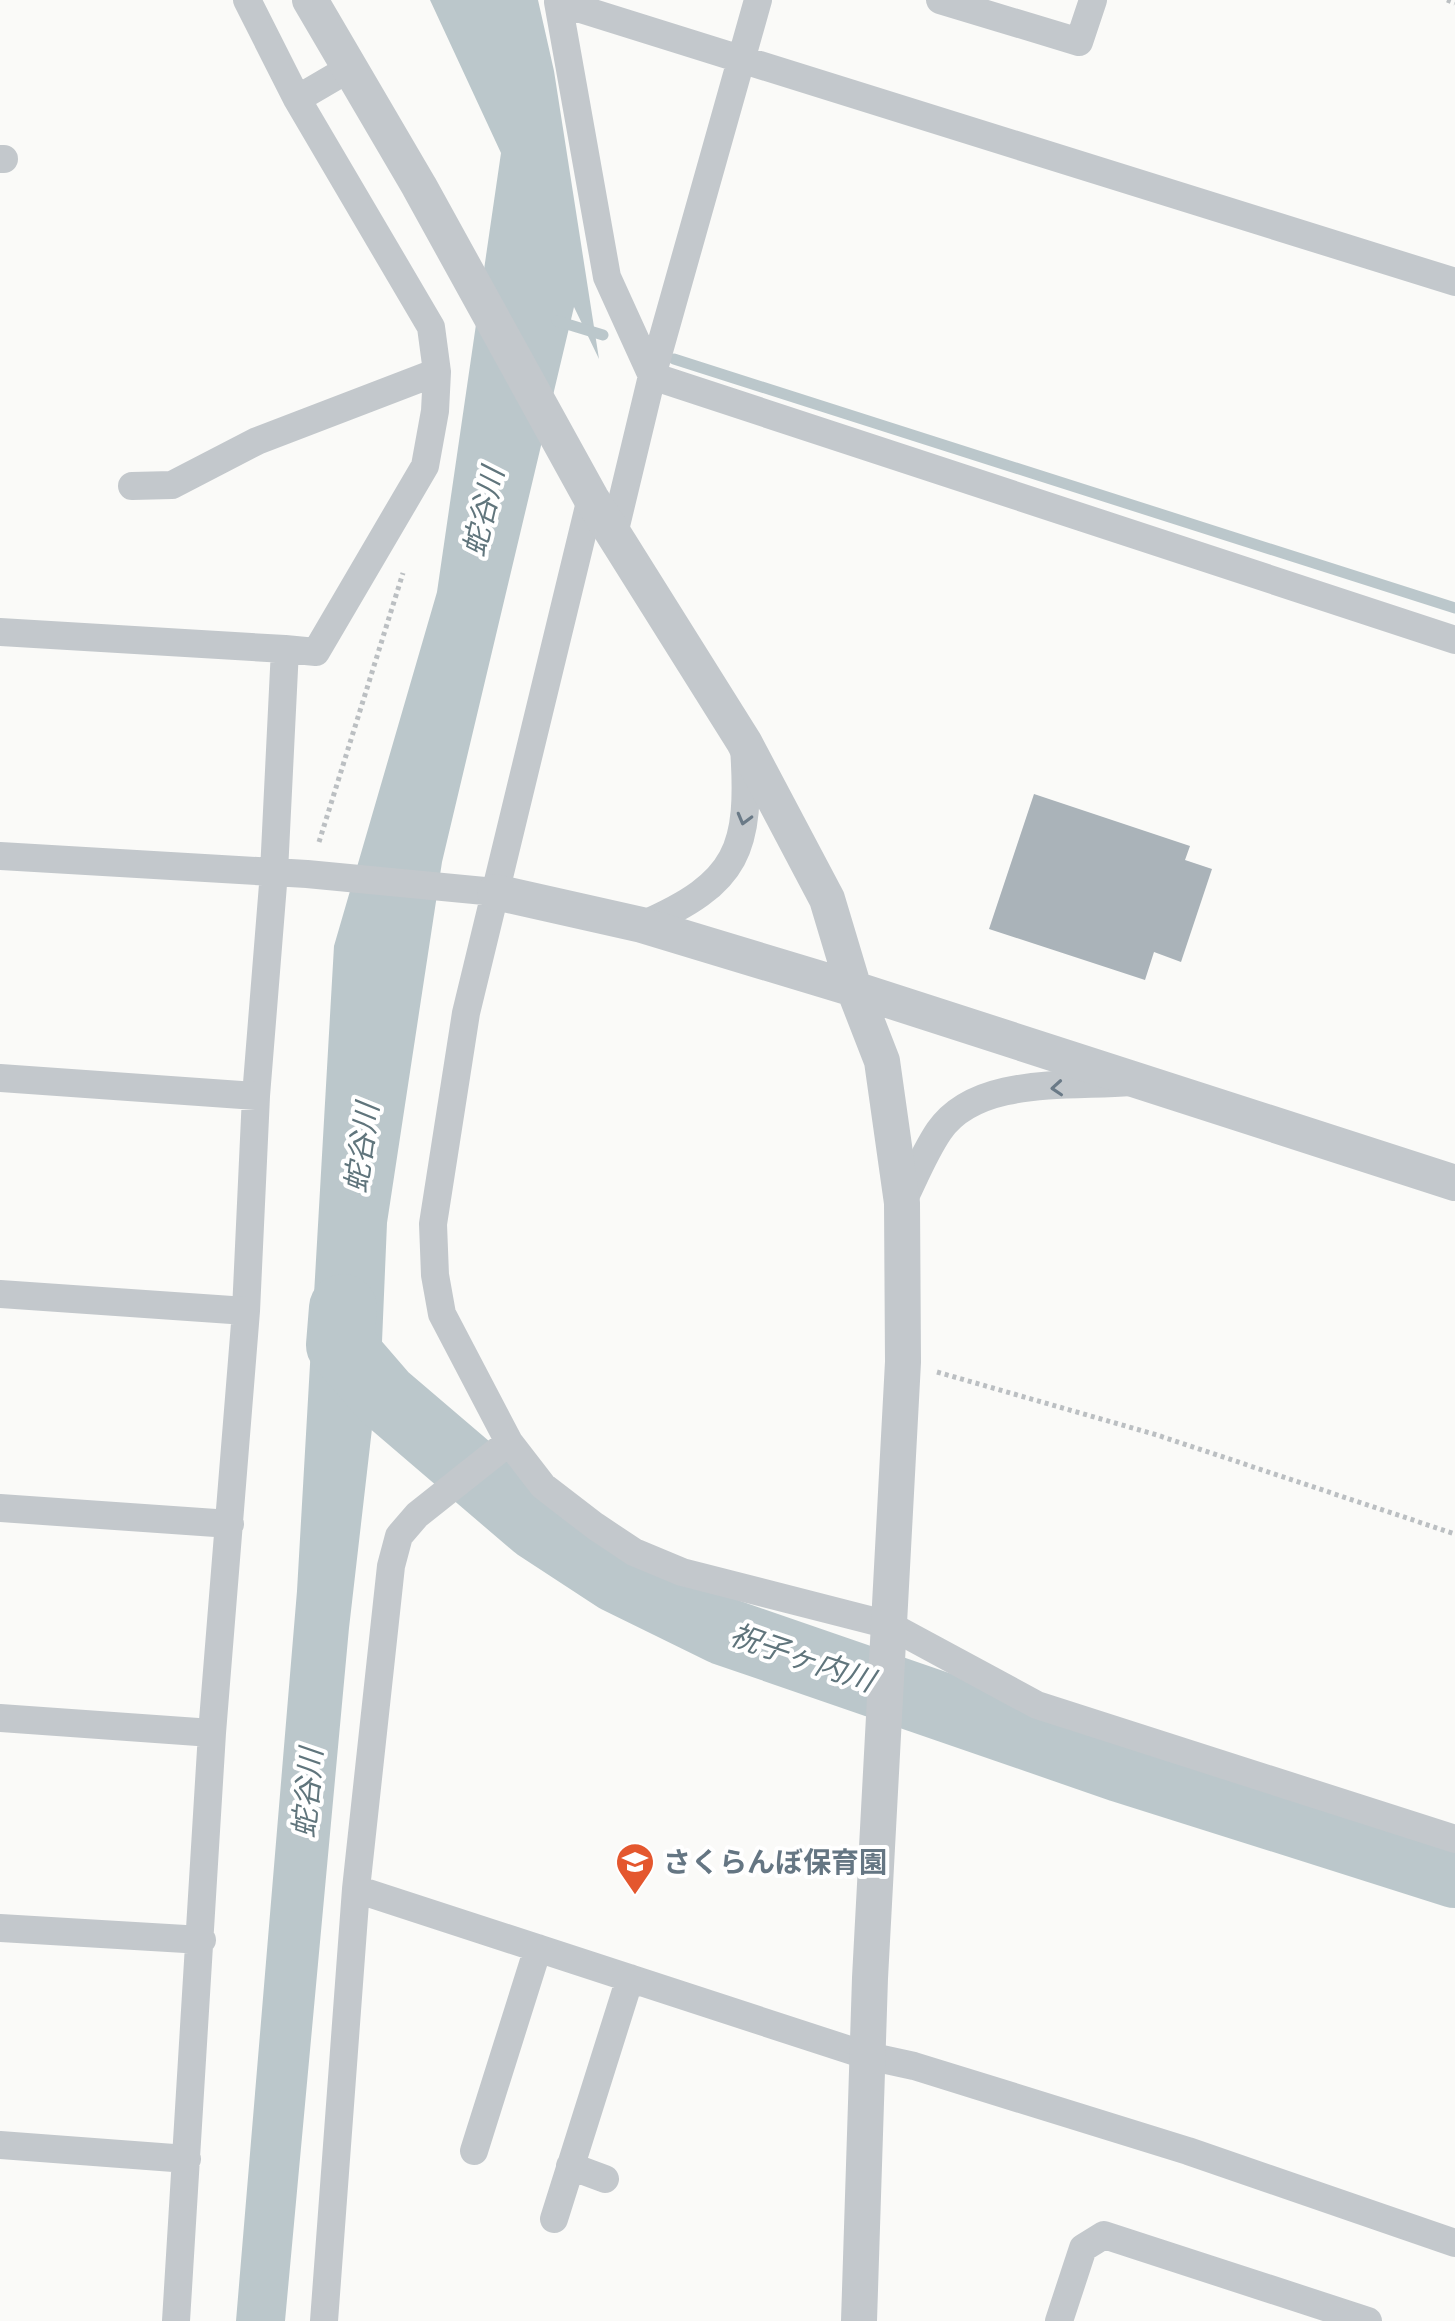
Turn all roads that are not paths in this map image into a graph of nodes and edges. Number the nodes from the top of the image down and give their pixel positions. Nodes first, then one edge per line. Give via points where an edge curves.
1 (247, 0) edge
2 (310, 0) edge
3 (758, 0) edge
4 (1093, 0) edge
5 (954, 2) edge
6 (741, 57) junction
7 (350, 68) junction
8 (297, 99) junction
9 (1455, 282) edge
10 (437, 372) junction
11 (652, 376) junction
12 (132, 486) dead end
13 (591, 498) junction
14 (614, 534) junction
15 (0, 632) edge
16 (1455, 640) edge
17 (285, 649) junction
18 (744, 742) junction
19 (0, 856) edge
20 (274, 872) junction
21 (495, 892) junction
22 (642, 925) junction
23 (854, 989) junction
24 (0, 1078) edge
25 (1135, 1082) junction
26 (256, 1096) junction
27 (1455, 1183) edge
28 (902, 1203) junction
29 (0, 1294) edge
30 (246, 1311) junction
31 (509, 1442) junction
32 (0, 1508) edge
33 (230, 1524) junction
34 (888, 1633) junction
35 (0, 1718) edge
36 (212, 1733) junction
37 (1455, 1839) edge
38 (356, 1889) junction
39 (0, 1928) edge
40 (202, 1940) junction
41 (538, 1948) junction
42 (630, 1978) junction
43 (868, 2056) junction
44 (0, 2145) edge
45 (474, 2151) dead end
46 (187, 2159) junction
47 (570, 2166) junction
48 (605, 2179) dead end
49 (554, 2219) dead end
50 (1455, 2243) edge
51 (176, 2321) edge
52 (324, 2321) edge
53 (859, 2321) edge
54 (1059, 2321) edge
55 (1368, 2321) edge

1 - 8 street
2 - 7 street
3 - 6 street
4 - 5 street via 1079,42
6 - 9 street
6 - 11 street
6 - 11 street via 558,2 607,277
7 - 8 street
7 - 13 street
8 - 10 street via 431,327
10 - 12 street via 257,441 172,485
10 - 17 street via 425,466 316,652
11 - 14 street
11 - 16 street
13 - 14 street
13 - 21 street
14 - 18 street
15 - 17 street
17 - 20 street
18 -> 22 street via 748,804 736,850 720,881 683,908
18 - 23 street via 827,899
19 - 20 street
20 - 21 street
20 - 26 street
21 - 22 street
21 - 31 street via 455,1068 433,1224 442,1314
22 - 23 street
23 - 25 street
23 - 28 street via 882,1061
24 - 26 street
25 - 27 street
25 -> 28 street via 990,1092 965,1105 940,1130
26 - 30 street
28 - 34 street via 903,1362
29 - 30 street
30 - 33 street
31 - 34 street via 543,1486 634,1552 682,1572
31 - 38 street via 417,1515 399,1536 391,1566
32 - 33 street
33 - 36 street
34 - 37 street via 1037,1705
34 - 43 street
35 - 36 street
36 - 40 street
38 - 41 street
38 - 52 street
39 - 40 street
40 - 46 street
41 - 42 street
41 - 45 street
42 - 43 street
42 - 47 street
43 - 50 street via 1188,2151
43 - 53 street
44 - 46 street
46 - 51 street
47 - 48 street
47 - 49 street
54 - 55 street via 1083,2248 1104,2235

